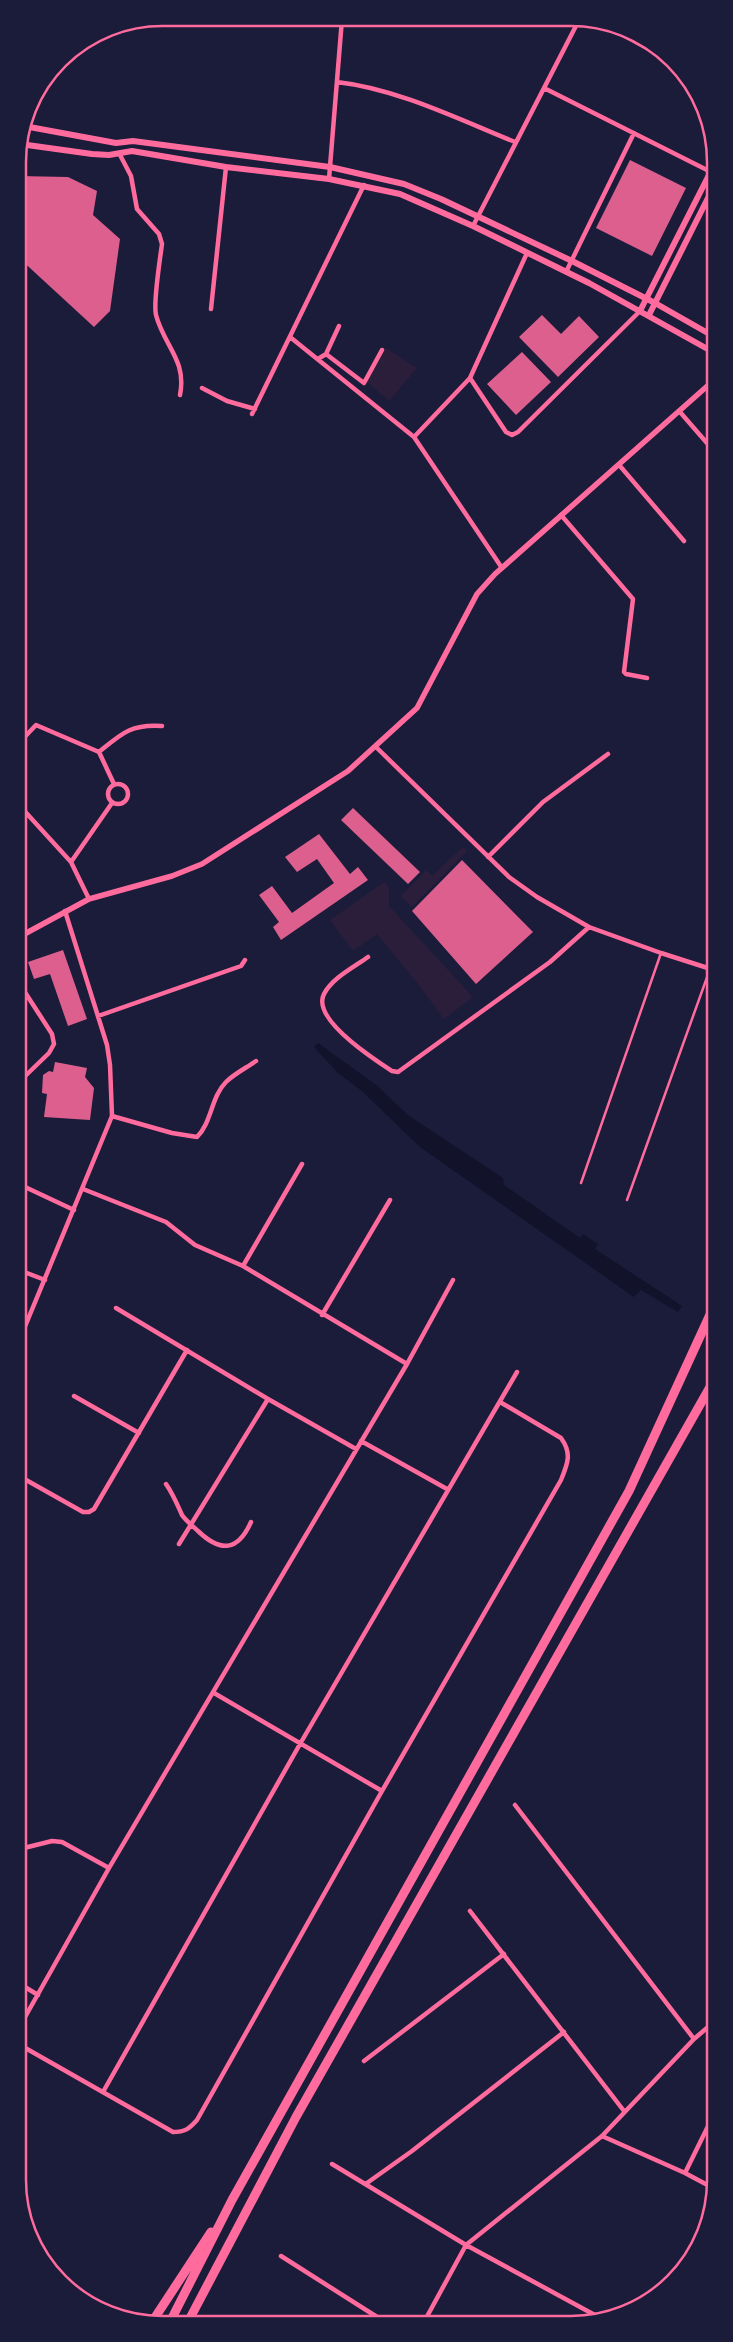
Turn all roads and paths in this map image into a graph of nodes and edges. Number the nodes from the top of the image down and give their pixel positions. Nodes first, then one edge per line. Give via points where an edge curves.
1 (341, 26) edge
2 (576, 26) edge
3 (337, 82) junction
4 (544, 88) junction
5 (31, 127) edge
6 (634, 133) junction
7 (515, 142) junction
8 (28, 145) edge
9 (119, 153) junction
10 (226, 166) junction
11 (330, 167) junction
12 (707, 169) edge
13 (329, 179) junction
14 (707, 181) edge
15 (364, 185) junction
16 (707, 200) edge
17 (478, 216) junction
18 (473, 226) junction
19 (527, 253) junction
20 (572, 261) junction
21 (566, 272) junction
22 (646, 298) junction
23 (655, 303) junction
24 (211, 309) dead end
25 (640, 311) junction
26 (649, 315) junction
27 (339, 326) dead end
28 (707, 333) edge
29 (290, 337) junction
30 (707, 348) edge
31 (382, 350) dead end
32 (326, 354) junction
33 (318, 359) junction
34 (470, 378) junction
35 (202, 388) dead end
36 (707, 388) edge
37 (180, 395) dead end
38 (680, 412) junction
39 (414, 437) junction
40 (707, 443) edge
41 (620, 466) junction
42 (561, 514) junction
43 (684, 541) dead end
44 (502, 568) junction
45 (647, 678) dead end
46 (162, 726) dead end
47 (27, 735) edge
48 (376, 747) junction
49 (99, 752) junction
50 (608, 754) dead end
51 (114, 784) junction
52 (112, 803) junction
53 (27, 813) edge
54 (488, 857) junction
55 (71, 862) junction
56 (89, 899) junction
57 (65, 911) junction
58 (589, 927) junction
59 (27, 933) edge
60 (661, 954) junction
61 (368, 957) dead end
62 (245, 960) dead end
63 (707, 967) edge
64 (707, 984) edge
65 (27, 996) edge
66 (98, 1016) junction
67 (256, 1061) dead end
68 (27, 1075) edge
69 (112, 1116) junction
70 (302, 1164) dead end
71 (581, 1184) dead end
72 (26, 1187) edge
73 (83, 1189) junction
74 (390, 1200) dead end
75 (627, 1200) dead end
76 (74, 1210) junction
77 (243, 1266) junction
78 (26, 1273) edge
79 (45, 1280) junction
80 (453, 1280) dead end
81 (116, 1308) dead end
82 (322, 1315) junction
83 (706, 1322) edge
84 (26, 1324) edge
85 (187, 1350) junction
86 (407, 1364) junction
87 (517, 1372) dead end
88 (706, 1393) edge
89 (74, 1396) dead end
90 (268, 1399) junction
91 (500, 1402) junction
92 (139, 1433) junction
93 (361, 1441) junction
94 (356, 1449) junction
95 (26, 1480) edge
96 (166, 1484) dead end
97 (447, 1489) junction
98 (251, 1522) dead end
99 (190, 1524) junction
100 (179, 1544) dead end
101 (214, 1693) junction
102 (300, 1744) junction
103 (382, 1791) junction
104 (515, 1805) dead end
105 (26, 1847) edge
106 (109, 1868) junction
107 (470, 1911) dead end
108 (504, 1954) junction
109 (26, 1988) edge
110 (38, 1995) junction
111 (26, 2016) edge
112 (706, 2029) edge
113 (564, 2032) junction
114 (694, 2039) junction
115 (26, 2048) edge
116 (364, 2061) dead end
117 (103, 2092) junction
118 (624, 2111) junction
119 (706, 2130) edge
120 (602, 2136) junction
121 (332, 2164) dead end
122 (685, 2173) junction
123 (367, 2183) junction
124 (706, 2184) edge
125 (232, 2200) junction
126 (466, 2245) junction
127 (281, 2256) dead end
128 (593, 2314) edge
129 (156, 2316) edge
130 (173, 2316) edge
131 (191, 2316) edge
132 (376, 2316) edge
133 (427, 2316) edge

1 - 3 street
2 - 4 street
3 - 7 street via 402,98
3 - 11 street
4 - 6 street
4 - 7 street
5 - 11 main road via 116,143 132,140
6 - 12 street
6 - 20 street
7 - 17 street
8 - 9 main road via 92,154
9 - 10 main road via 132,151
9 - 37 street via 131,176 136,209 159,234 156,314 179,362
10 - 13 main road
10 - 24 street
11 - 13 street
11 - 17 main road via 404,184
13 - 15 main road
14 - 22 main road
15 - 18 main road via 419,201
15 - 29 street
16 - 23 main road
17 - 18 street
17 - 20 main road
18 - 19 main road
19 - 21 main road
19 - 34 street
20 - 21 street
20 - 22 main road
21 - 25 main road
22 - 23 main road
22 - 25 main road
23 - 26 main road
23 - 28 main road
25 - 26 main road
25 - 34 street via 518,432 506,432
26 - 30 main road
27 - 32 street
29 - 33 street
29 - 35 street via 254,411
31 - 32 street via 364,383
32 - 33 street
33 - 39 street
34 - 39 street
36 - 38 street
38 - 40 street
38 - 41 street
39 - 44 street
41 - 42 street
41 - 43 street
42 - 44 street
42 - 45 street via 633,599 624,672
44 - 48 street via 477,594 417,708
46 - 49 street via 149,725 124,731
47 - 49 street via 36,725
48 - 54 street
48 - 56 street via 348,771 202,864 172,876
49 - 51 street
50 - 54 street via 543,802
51 - 52 street via 108,794
51 - 52 street via 124,786 128,795 122,803
52 - 55 street
53 - 55 street
54 - 58 street via 508,877
55 - 56 street
56 - 57 street
57 - 59 street
57 - 66 street
58 - 60 street
58 - 61 street via 550,962 398,1072 360,1050 322,1008 322,996 329,986
60 - 63 street
60 - 71 lane
62 - 66 street via 241,966
64 - 75 lane
65 - 68 street via 52,1034 54,1044 50,1053
66 - 69 street via 110,1065
67 - 69 street via 226,1082 204,1130 197,1137
69 - 73 street
70 - 77 street
72 - 76 street
73 - 76 street
73 - 77 street via 166,1222 195,1245
74 - 82 street
76 - 79 street
77 - 82 street
78 - 79 street
79 - 84 street
80 - 86 street
81 - 85 street
82 - 86 street
83 - 125 highway via 629,1491
85 - 90 street
85 - 92 street
86 - 93 street
87 - 91 street
88 - 131 highway via 301,2109
89 - 92 street
90 - 94 street
90 - 99 street
91 - 97 street
91 - 103 street via 561,1438 568,1447 570,1461
92 - 95 street via 94,1509 89,1512 83,1512
93 - 94 street
93 - 97 street
94 - 101 street
96 - 99 street
97 - 102 street
98 - 99 street via 245,1536 230,1546 206,1539
99 - 100 street
101 - 102 street
101 - 106 street
102 - 103 street
102 - 117 street
103 - 117 street via 190,2128 173,2132
104 - 114 street
105 - 106 street via 62,1842
106 - 110 street
107 - 108 street
108 - 113 street
108 - 116 street
109 - 110 street
110 - 111 street
112 - 114 street
113 - 118 street
113 - 123 street
114 - 118 street
115 - 117 street
118 - 120 street
119 - 122 street
120 - 122 street
120 - 126 street
121 - 123 street
122 - 124 street
123 - 126 street
125 - 129 highway
125 - 130 highway
126 - 128 street
126 - 133 street
127 - 132 street

